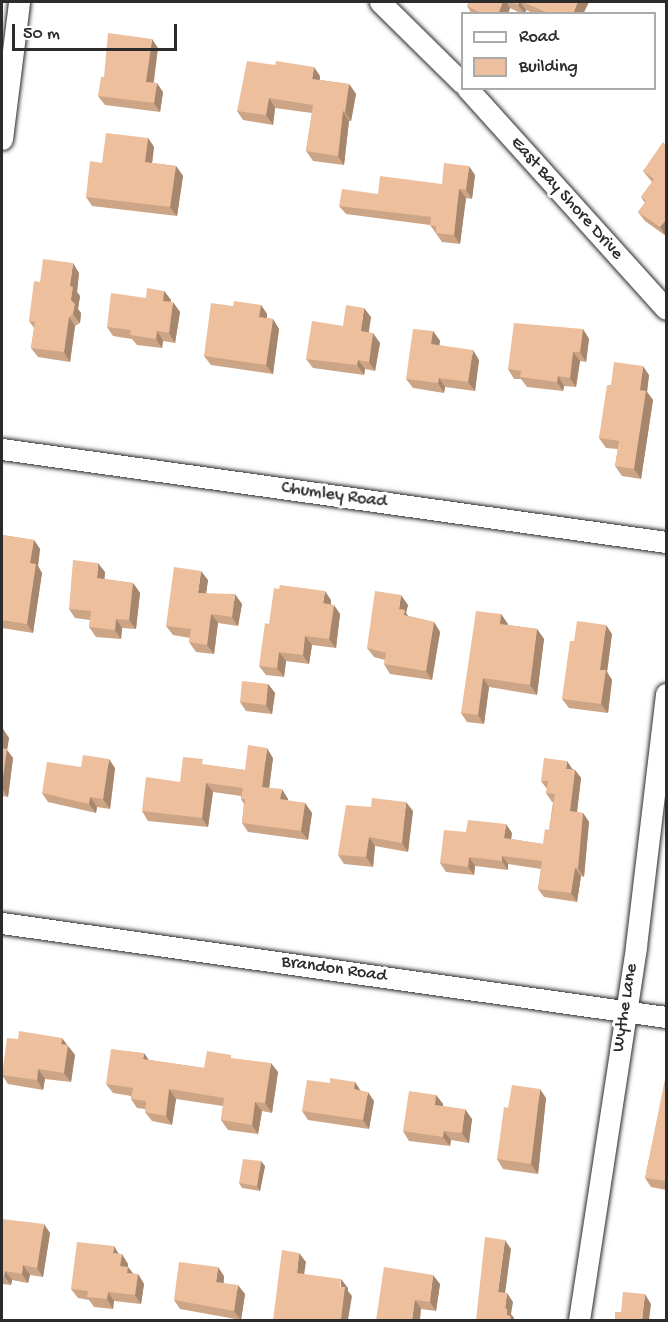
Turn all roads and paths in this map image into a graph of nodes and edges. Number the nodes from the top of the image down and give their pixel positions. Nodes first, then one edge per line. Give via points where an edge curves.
1 (20, 2) edge
2 (380, 2) edge
3 (461, 83) edge
4 (469, 90) edge
5 (2, 139) edge
6 (666, 309) edge
7 (2, 449) edge
8 (666, 543) edge
9 (666, 694) edge
10 (2, 922) edge
11 (626, 1011) junction
12 (666, 1017) edge
13 (579, 1320) edge

1 - 5 street
2 - 3 street
4 - 6 street, East Bay Shore Drive
7 - 8 street, Chumley Road
9 - 11 street, Wythe Lane
10 - 11 street, Brandon Road
11 - 12 street, Brandon Road
11 - 13 street, Wythe Lane

